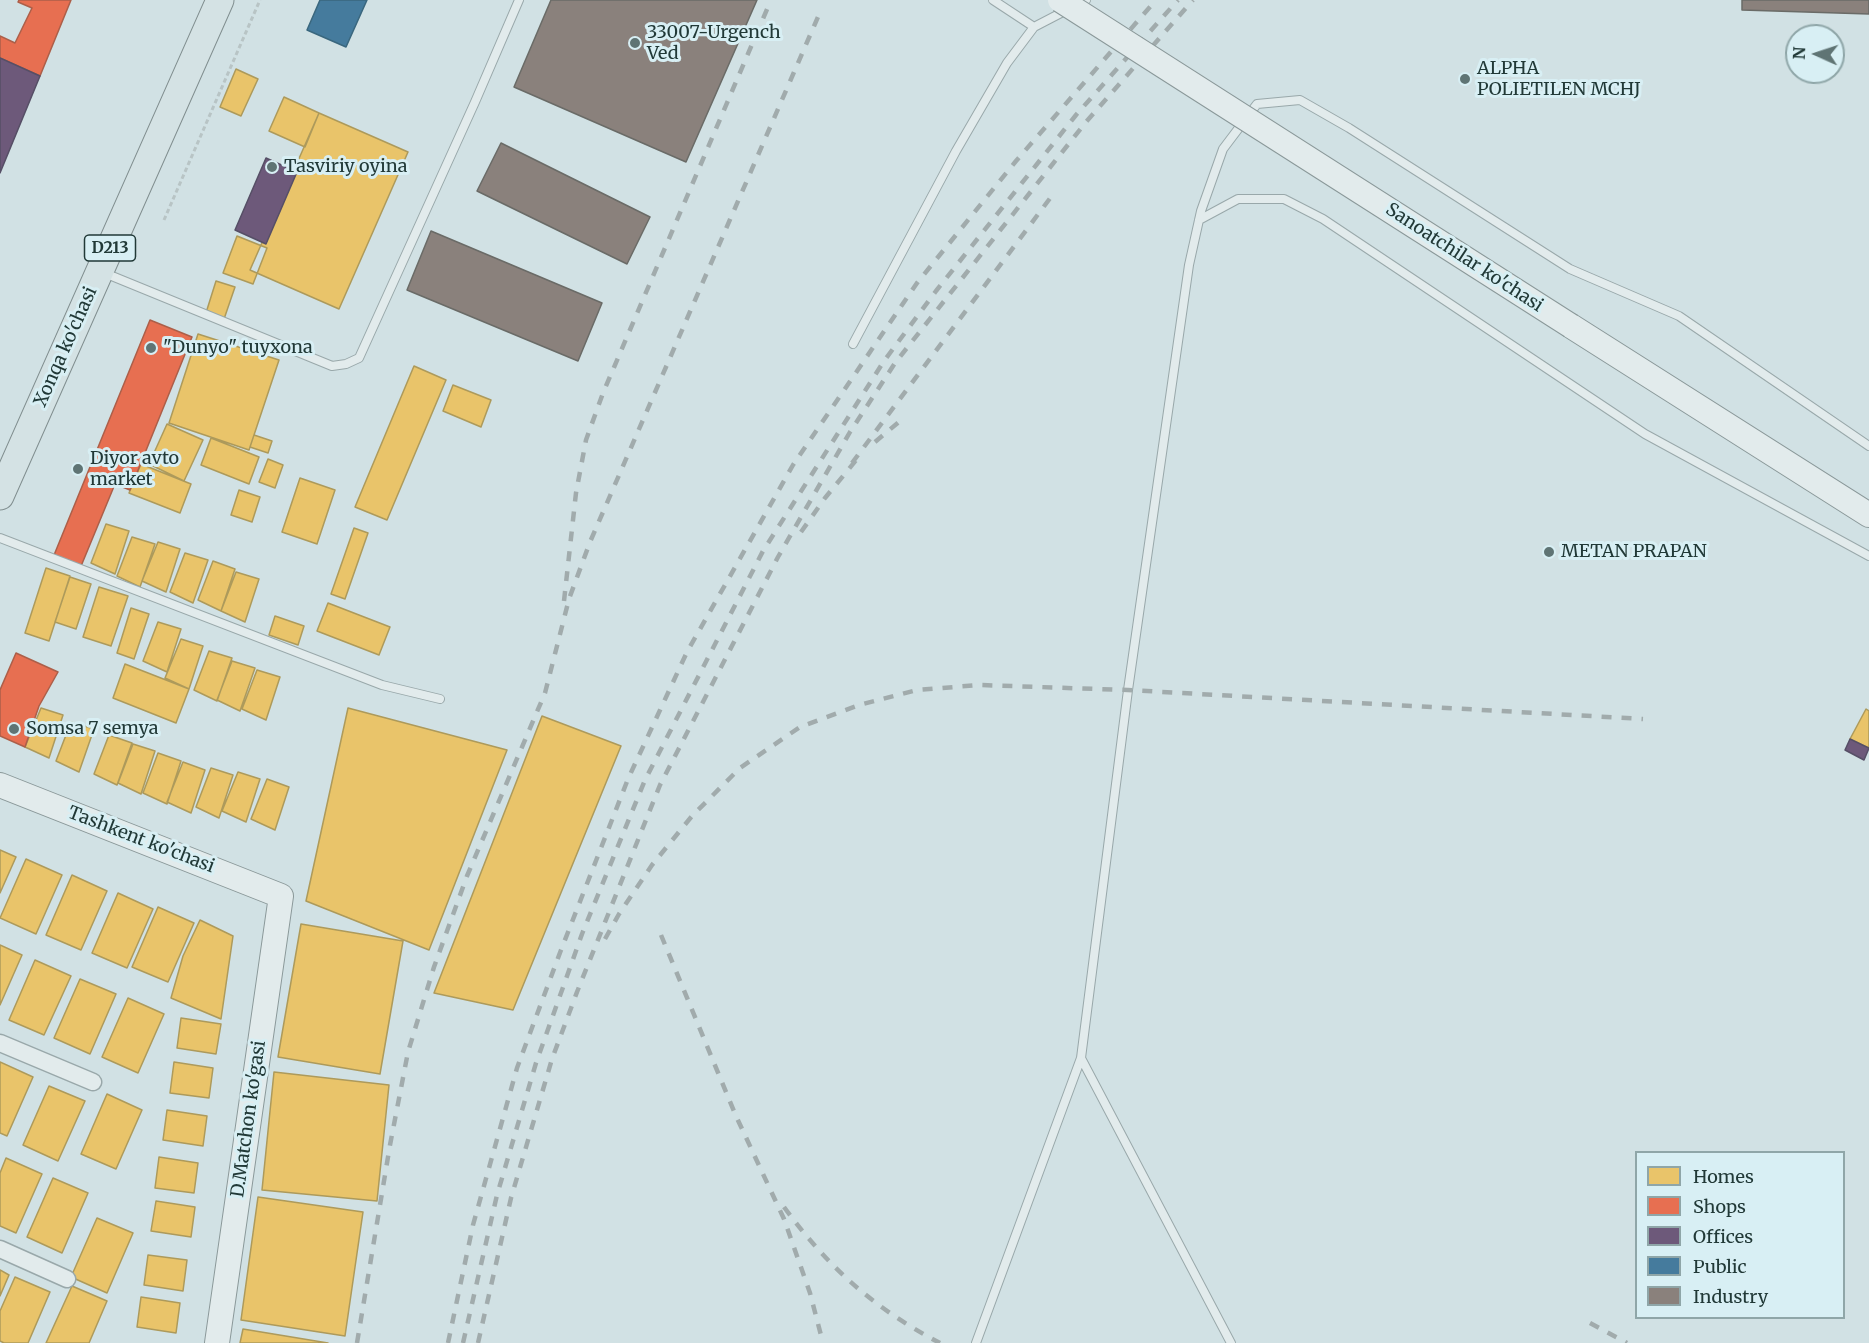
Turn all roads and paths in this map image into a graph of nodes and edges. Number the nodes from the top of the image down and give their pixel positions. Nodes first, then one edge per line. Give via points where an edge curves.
1 (220, 0) edge
2 (260, 0) edge
3 (519, 0) edge
4 (993, 0) edge
5 (1060, 0) edge
6 (1086, 0) edge
7 (1034, 27) junction
8 (164, 220) dead end
9 (1199, 220) junction
10 (99, 271) junction
11 (853, 344) dead end
12 (1869, 446) edge
13 (0, 496) edge
14 (1869, 515) edge
15 (0, 538) edge
16 (1869, 556) edge
17 (440, 699) dead end
18 (0, 785) edge
19 (281, 896) joint
20 (0, 1043) edge
21 (1081, 1058) junction
22 (93, 1082) dead end
23 (0, 1250) edge
24 (67, 1279) dead end
25 (217, 1343) edge
26 (976, 1343) edge
27 (1231, 1343) edge

1 - 10 main road, Xonqa ko'chasi / D213
2 - 8 path
3 - 10 lane via 359,358 332,366
4 - 7 lane
5 - 14 main road, Sanoatchilar ko'chasi, bridge
6 - 7 lane
7 - 11 lane via 1001,73 956,151
9 - 12 lane via 1223,148 1257,104 1300,100 1570,269 1679,316
9 - 16 lane via 1238,200 1284,199 1323,219 1645,434
9 - 21 lane via 1130,678
10 - 13 main road, Xonqa ko'chasi / D213
15 - 17 lane via 382,685
18 - 19 main road, Tashkent ko'chasi
19 - 25 main road, D.Matchon ko'gasi
20 - 22 street
21 - 26 lane
21 - 27 lane
23 - 24 street

